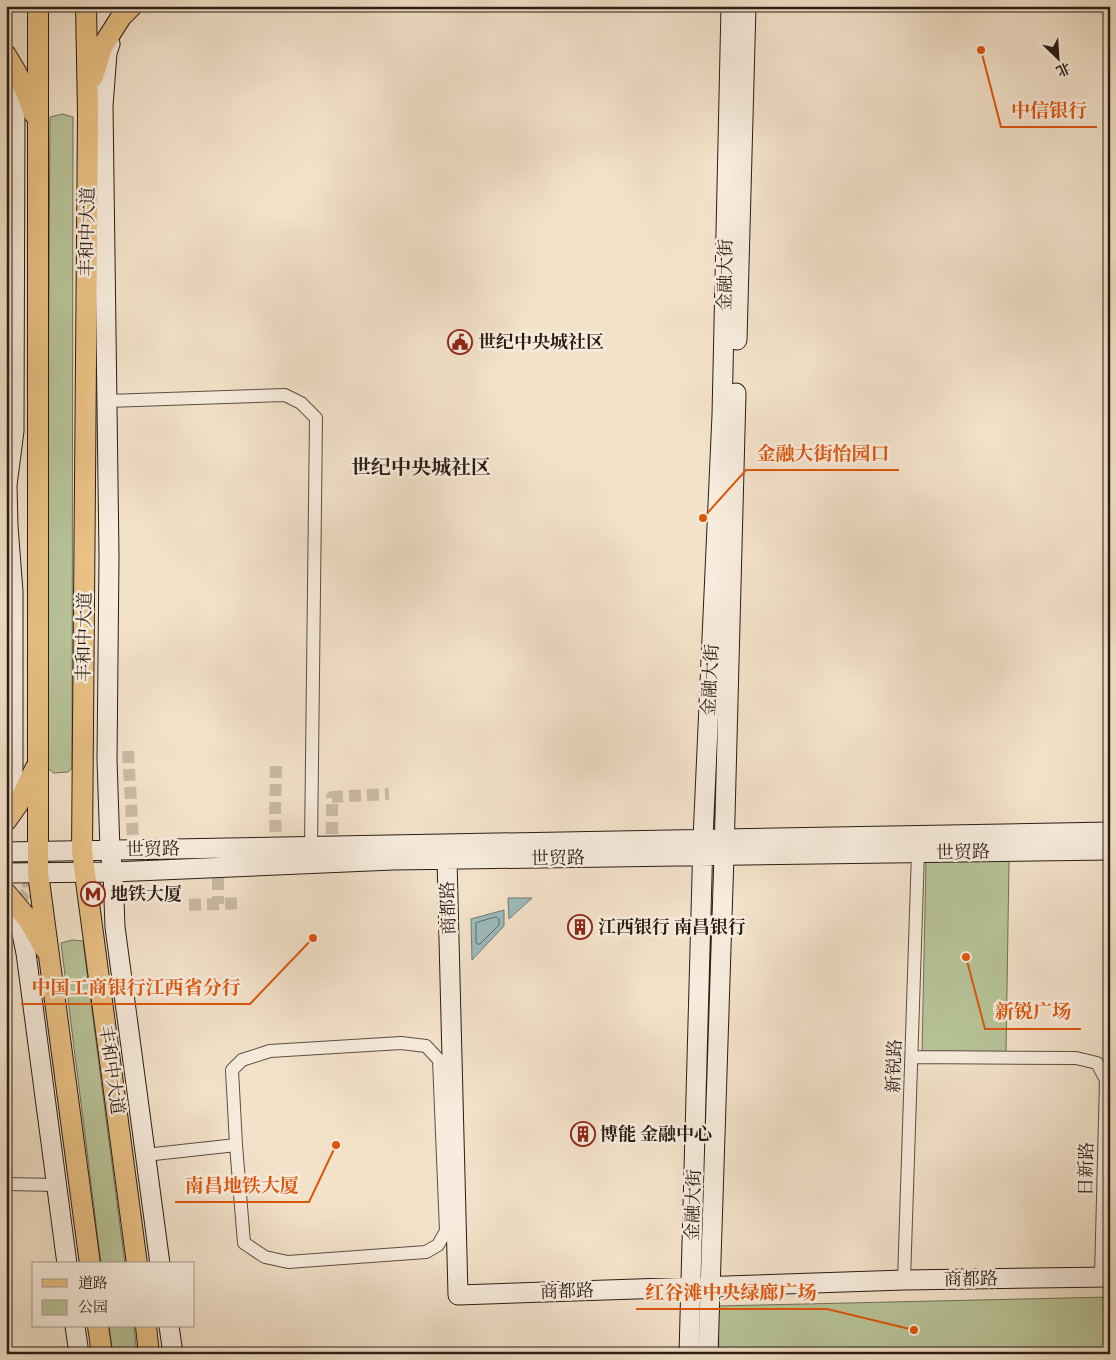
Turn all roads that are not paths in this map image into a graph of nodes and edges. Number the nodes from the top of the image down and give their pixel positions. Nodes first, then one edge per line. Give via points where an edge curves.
1 (38, 6) edge
2 (86, 6) edge
3 (731, 6) edge
4 (746, 6) edge
5 (126, 11) edge
6 (6, 56) edge
7 (6, 73) edge
8 (88, 114) junction
9 (38, 128) junction
10 (107, 401) junction
11 (38, 762) junction
12 (6, 817) edge
13 (6, 820) edge
14 (1110, 832) edge
15 (311, 846) junction
16 (724, 847) junction
17 (703, 848) junction
18 (82, 850) junction
19 (110, 850) junction
20 (1110, 850) edge
21 (6, 852) edge
22 (38, 852) junction
23 (918, 852) junction
24 (447, 860) junction
25 (113, 872) junction
26 (6, 873) edge
27 (38, 873) junction
28 (85, 873) junction
29 (8, 894) edge
30 (50, 958) junction
31 (912, 1057) junction
32 (1104, 1063) edge
33 (236, 1145) junction
34 (145, 1155) junction
35 (6, 1184) edge
36 (56, 1185) junction
37 (67, 1262) edge
38 (90, 1262) edge
39 (137, 1262) edge
40 (160, 1262) edge
41 (1105, 1277) edge
42 (904, 1280) junction
43 (700, 1287) junction
44 (75, 1328) edge
45 (98, 1328) edge
46 (146, 1328) edge
47 (169, 1328) edge
48 (79, 1354) edge
49 (102, 1354) edge
50 (149, 1354) edge
51 (173, 1354) edge
52 (689, 1354) edge
53 (708, 1354) edge

1 - 9 main road
2 - 8 main road, 丰和中大道
3 - 17 main road, 金融大街 via 722,415
4 - 16 main road, 金融大街
5 - 8 main road via 102,47 92,80
5 - 10 main road via 107,53 103,106
6 - 9 main road via 18,74
7 - 12 main road via 13,89 15,108 14,430 7,485 13,592 13,776
8 - 18 main road, 丰和中大道
9 - 11 main road
10 - 15 street via 285,395 301,403 316,418
10 - 19 main road
11 - 13 main road via 18,804
11 - 22 main road
14 - 16 main road, 世贸路
15 - 17 main road, 世贸路
15 - 19 main road, 世贸路
16 - 17 main road, 世贸路
16 - 23 main road, 世贸路
16 - 43 main road, 金融大街
17 - 24 main road, 世贸路
17 - 43 main road, 金融大街
18 - 19 main road, 世贸路
18 - 22 main road, 世贸路
18 - 28 main road, 丰和中大道
19 - 25 main road
20 - 23 main road, 世贸路
21 - 22 main road, 世贸路
22 - 27 main road
23 - 31 street, 新锐路
24 - 25 main road, 世贸路
24 - 43 main road, 商都路 via 458,1295
25 - 28 main road, 世贸路
25 - 34 main road via 115,927
26 - 27 main road, 世贸路
27 - 28 main road, 世贸路
27 - 30 main road
28 - 39 main road, 丰和中大道
29 - 30 main road via 28,919
29 - 36 main road via 20,924 26,953
30 - 38 main road
31 - 32 street, 日新路 via 1076,1058
31 - 42 street, 新锐路
32 - 41 street, 日新路
33 - 33 street via 244,1243 265,1258 288,1262 426,1252 438,1245 446,1231 439,1060 426,1046 401,1043 270,1051 242,1060 232,1070
33 - 34 street
34 - 40 main road
35 - 36 street
36 - 37 main road
41 - 42 main road, 商都路
42 - 43 main road, 商都路
43 - 52 main road, 金融大街
43 - 53 main road, 金融大街
44 - 48 main road
45 - 49 main road
46 - 50 main road
47 - 51 main road

